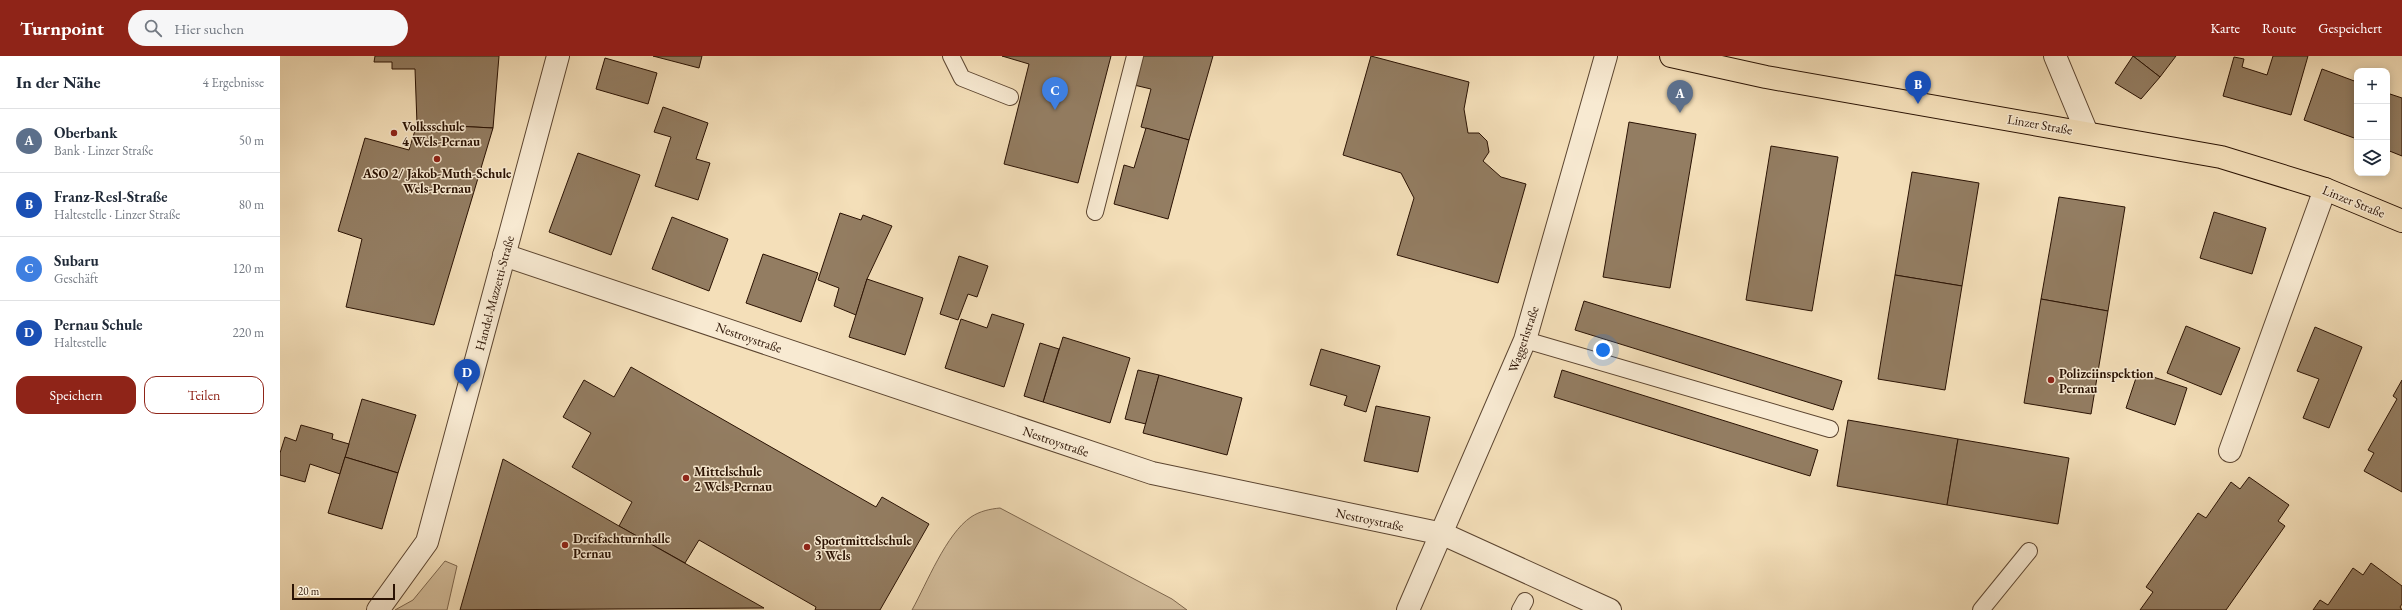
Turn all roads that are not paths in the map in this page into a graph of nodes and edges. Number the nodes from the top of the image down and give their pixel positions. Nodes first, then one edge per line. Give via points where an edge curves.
1 (558, 56) edge
2 (951, 56) edge
3 (1135, 56) edge
4 (1606, 56) edge
5 (1671, 56) edge
6 (2055, 56) edge
7 (1010, 97) dead end
8 (2087, 133) junction
9 (2325, 189) junction
10 (1095, 212) dead end
11 (2402, 221) edge
12 (504, 255) junction
13 (1525, 340) junction
14 (1830, 429) dead end
15 (2230, 451) dead end
16 (1443, 534) junction
17 (2028, 551) dead end
18 (378, 610) edge
19 (1408, 610) edge
20 (1610, 610) edge
21 (1981, 610) edge

1 - 12 street, Handel-Mazzetti-Straße
2 - 7 lane via 962,78
3 - 10 lane
4 - 13 street, Waggerlstraße
5 - 8 main road, Linzer Straße via 1766,77
6 - 8 street
8 - 9 main road, Linzer Straße via 2221,157
9 - 11 main road, Linzer Straße
9 - 15 street
12 - 16 street, Nestroystraße via 1152,473
12 - 18 street, Handel-Mazzetti-Straße via 427,542
13 - 14 lane
13 - 16 street, Waggerlstraße
16 - 19 street, Waggerlstraße
16 - 20 street, Nestroystraße
17 - 21 lane

